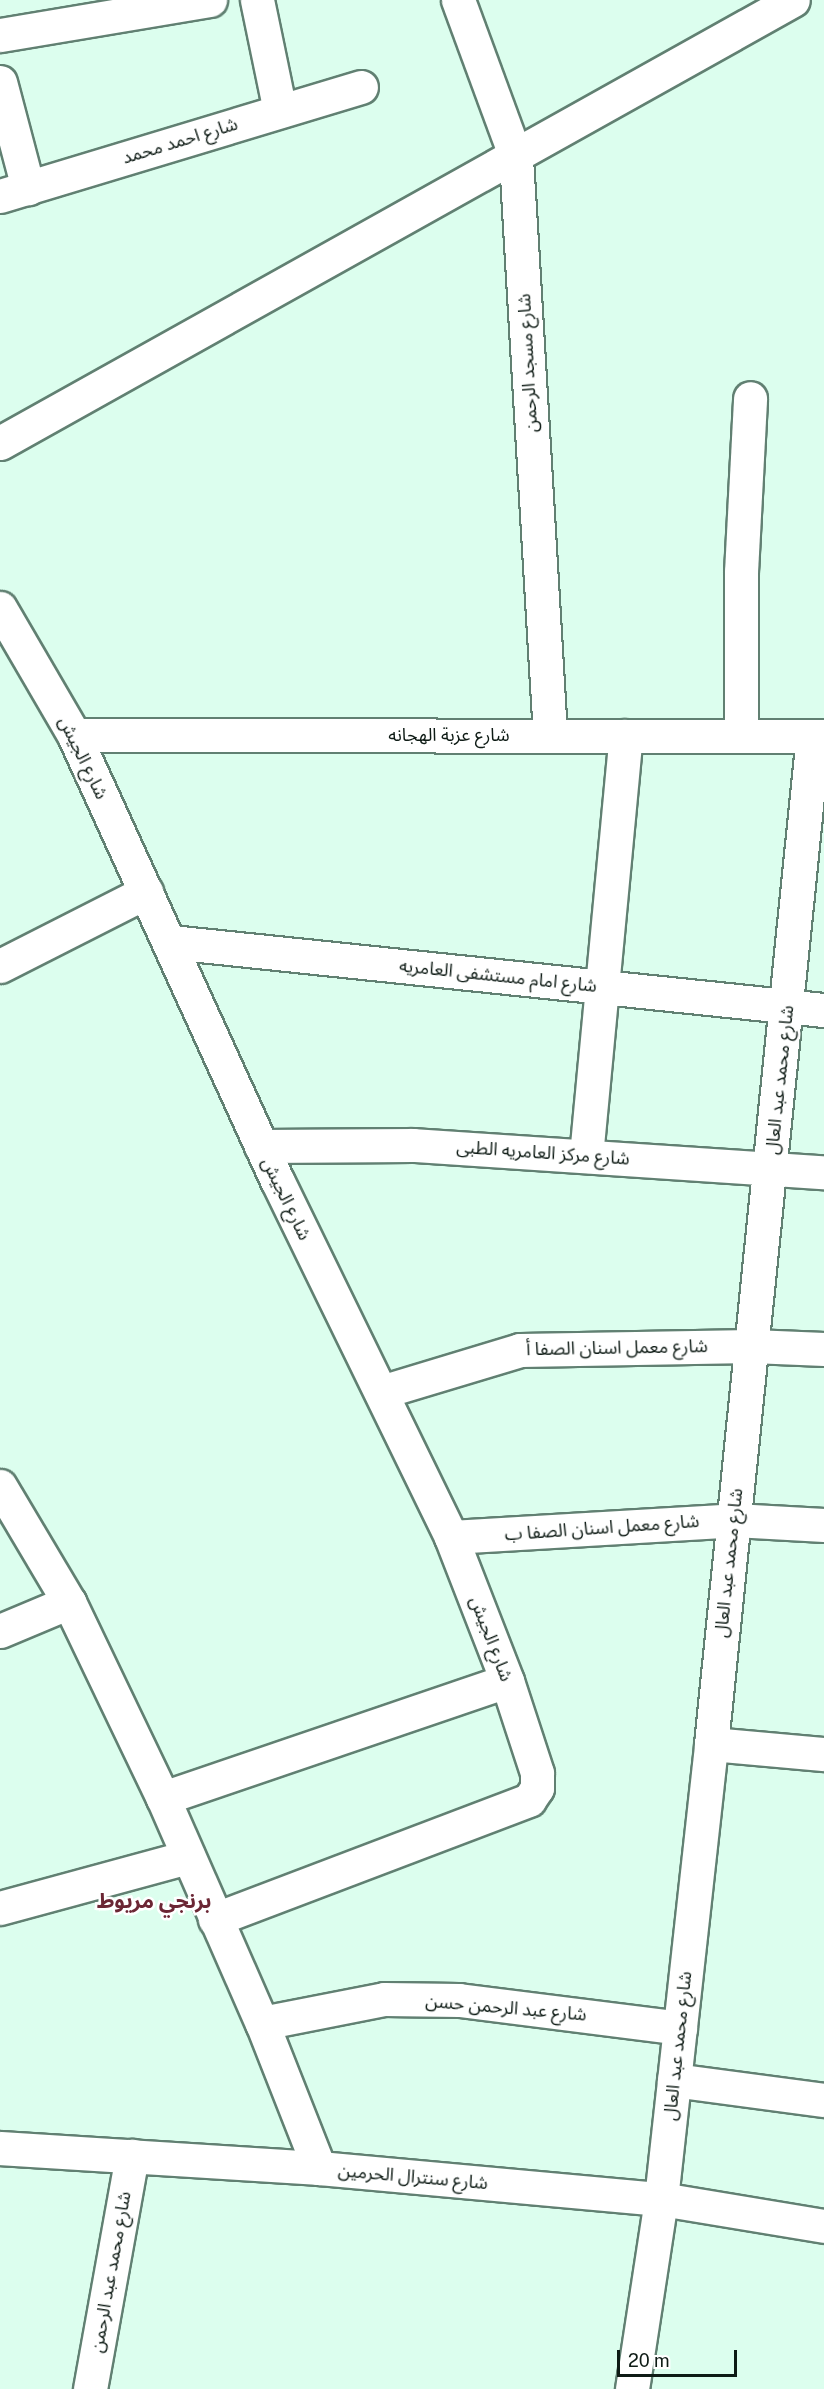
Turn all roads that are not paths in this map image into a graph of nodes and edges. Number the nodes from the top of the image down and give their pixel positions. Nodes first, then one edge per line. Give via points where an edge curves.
1 (210, 0) edge
2 (257, 0) edge
3 (458, 0) edge
4 (793, 0) edge
5 (0, 35) edge
6 (0, 82) edge
7 (361, 87) dead end
8 (280, 111) junction
9 (516, 158) junction
10 (14, 192) edge
11 (750, 398) dead end
12 (0, 443) edge
13 (0, 608) edge
14 (74, 735) junction
15 (550, 735) junction
16 (626, 735) junction
17 (741, 735) junction
18 (819, 736) edge
19 (146, 892) junction
20 (171, 942) junction
21 (0, 966) edge
22 (602, 987) junction
23 (788, 1006) junction
24 (824, 1010) edge
25 (261, 1146) junction
26 (586, 1156) junction
27 (771, 1168) junction
28 (824, 1172) edge
29 (752, 1346) junction
30 (824, 1349) edge
31 (381, 1392) junction
32 (0, 1486) edge
33 (734, 1520) junction
34 (824, 1525) edge
35 (451, 1537) junction
36 (69, 1602) junction
37 (0, 1631) edge
38 (507, 1681) junction
39 (711, 1744) junction
40 (824, 1754) edge
41 (163, 1798) junction
42 (188, 1857) junction
43 (0, 1908) edge
44 (215, 1919) junction
45 (262, 2022) junction
46 (680, 2028) junction
47 (674, 2080) junction
48 (824, 2100) edge
49 (0, 2148) edge
50 (132, 2156) junction
51 (319, 2168) junction
52 (662, 2199) junction
53 (824, 2226) edge
54 (90, 2389) edge
55 (632, 2389) edge

1 - 5 street
2 - 8 street
3 - 9 street, شارع مسجد الرحمن
4 - 9 street
6 - 10 street
7 - 8 street, شارع احمد محمد
8 - 10 street, شارع احمد محمد
9 - 12 street
9 - 15 street, شارع مسجد الرحمن
11 - 17 street via 741,572
13 - 14 street, شارع الجيش
14 - 15 street, شارع عزبة الهجانه
14 - 19 street, شارع الجيش
15 - 16 street, شارع عزبة الهجانه
16 - 17 street, شارع عزبة الهجانه
16 - 22 street
17 - 18 street, شارع عزبة الهجانه
18 - 23 street, شارع محمد عبد العال
19 - 20 street, شارع الجيش
19 - 21 street
20 - 22 street, شارع امام مستشفى العامريه
20 - 25 street, شارع الجيش
22 - 23 street, شارع امام مستشفى العامريه
22 - 26 street
23 - 24 street, شارع امام مستشفى العامريه
23 - 27 street, شارع محمد عبد العال
25 - 26 street, شارع مركز العامريه الطبى via 413,1145
25 - 31 street, شارع الجيش
26 - 27 street, شارع مركز العامريه الطبى
27 - 28 street, شارع مركز العامريه الطبى
27 - 29 street, شارع محمد عبد العال
29 - 30 street, شارع معمل اسنان الصفا أ
29 - 31 street, شارع معمل اسنان الصفا أ via 520,1350
29 - 33 street, شارع محمد عبد العال
31 - 35 street, شارع الجيش
32 - 36 street
33 - 34 street, شارع معمل اسنان الصفا ب
33 - 35 street, شارع معمل اسنان الصفا ب
33 - 39 street, شارع محمد عبد العال
35 - 38 street, شارع الجيش
36 - 37 street
36 - 41 street
38 - 41 street
38 - 44 street, شارع الجيش via 537,1773 537,1788 530,1800
39 - 40 street
39 - 46 street, شارع محمد عبد العال
41 - 42 street
42 - 43 street
42 - 44 street
44 - 45 street
45 - 46 street, شارع عبد الرحمن حسن via 384,1999 448,2000
45 - 51 street
46 - 47 street, شارع محمد عبد العال
47 - 48 street
47 - 52 street, شارع محمد عبد العال
49 - 50 street, شارع سنترال الحرمين
50 - 51 street, شارع سنترال الحرمين
50 - 54 street, شارع محمد عبد الرحمن
51 - 52 street, شارع سنترال الحرمين
52 - 53 street, شارع سنترال الحرمين
52 - 55 street, شارع محمد عبد العال

